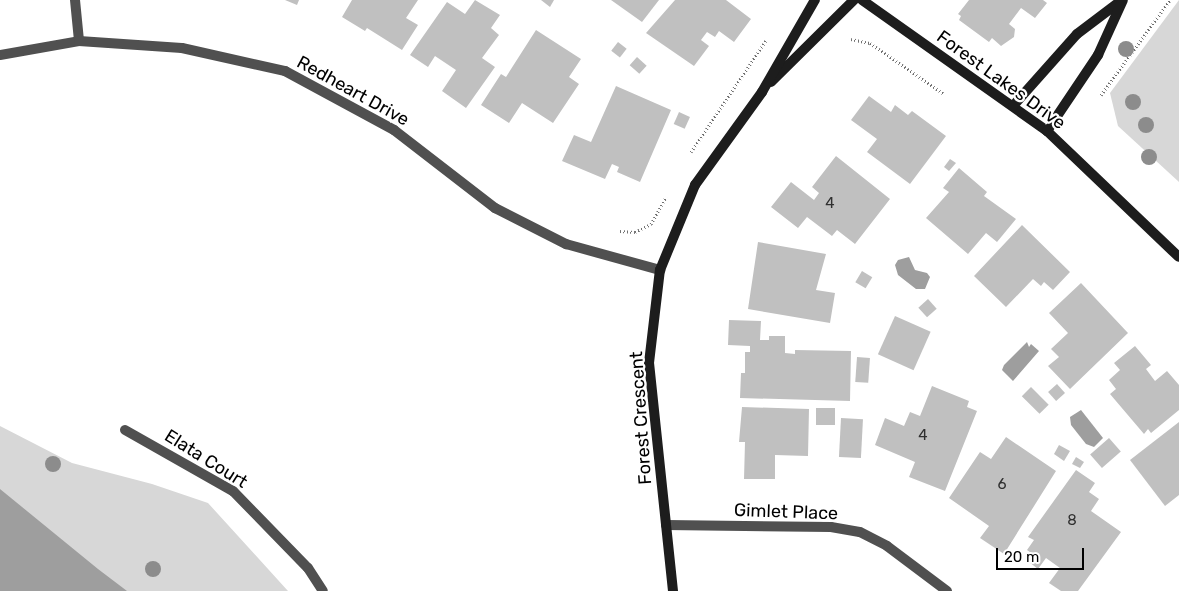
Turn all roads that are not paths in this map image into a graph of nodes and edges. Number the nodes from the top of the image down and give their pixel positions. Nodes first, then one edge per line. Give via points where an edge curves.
1 (75, 0) edge
2 (815, 0) edge
3 (854, 0) edge
4 (862, 0) edge
5 (1123, 0) edge
6 (79, 40) junction
7 (0, 55) edge
8 (762, 92) junction
9 (1013, 106) junction
10 (1047, 131) junction
11 (1179, 257) edge
12 (660, 270) junction
13 (124, 430) dead end
14 (666, 525) junction
15 (323, 591) edge
16 (673, 591) edge
17 (947, 591) edge

1 - 6 street
2 - 8 street, Forest Crescent
3 - 8 street, Forest Crescent
4 - 9 street, Forest Lakes Drive
5 - 9 street via 1077,34
5 - 10 street via 1098,55
6 - 7 street, Redheart Drive
6 - 12 street, Redheart Drive via 182,48 286,71 394,130 495,208 566,244
8 - 12 street, Forest Crescent via 695,185
9 - 10 street, Forest Lakes Drive
10 - 11 street, Forest Lakes Drive
12 - 14 street, Forest Crescent via 649,362
13 - 15 street, Elata Court via 233,490 308,568
14 - 16 street, Forest Crescent
14 - 17 street, Gimlet Place via 831,527 860,532 887,546

